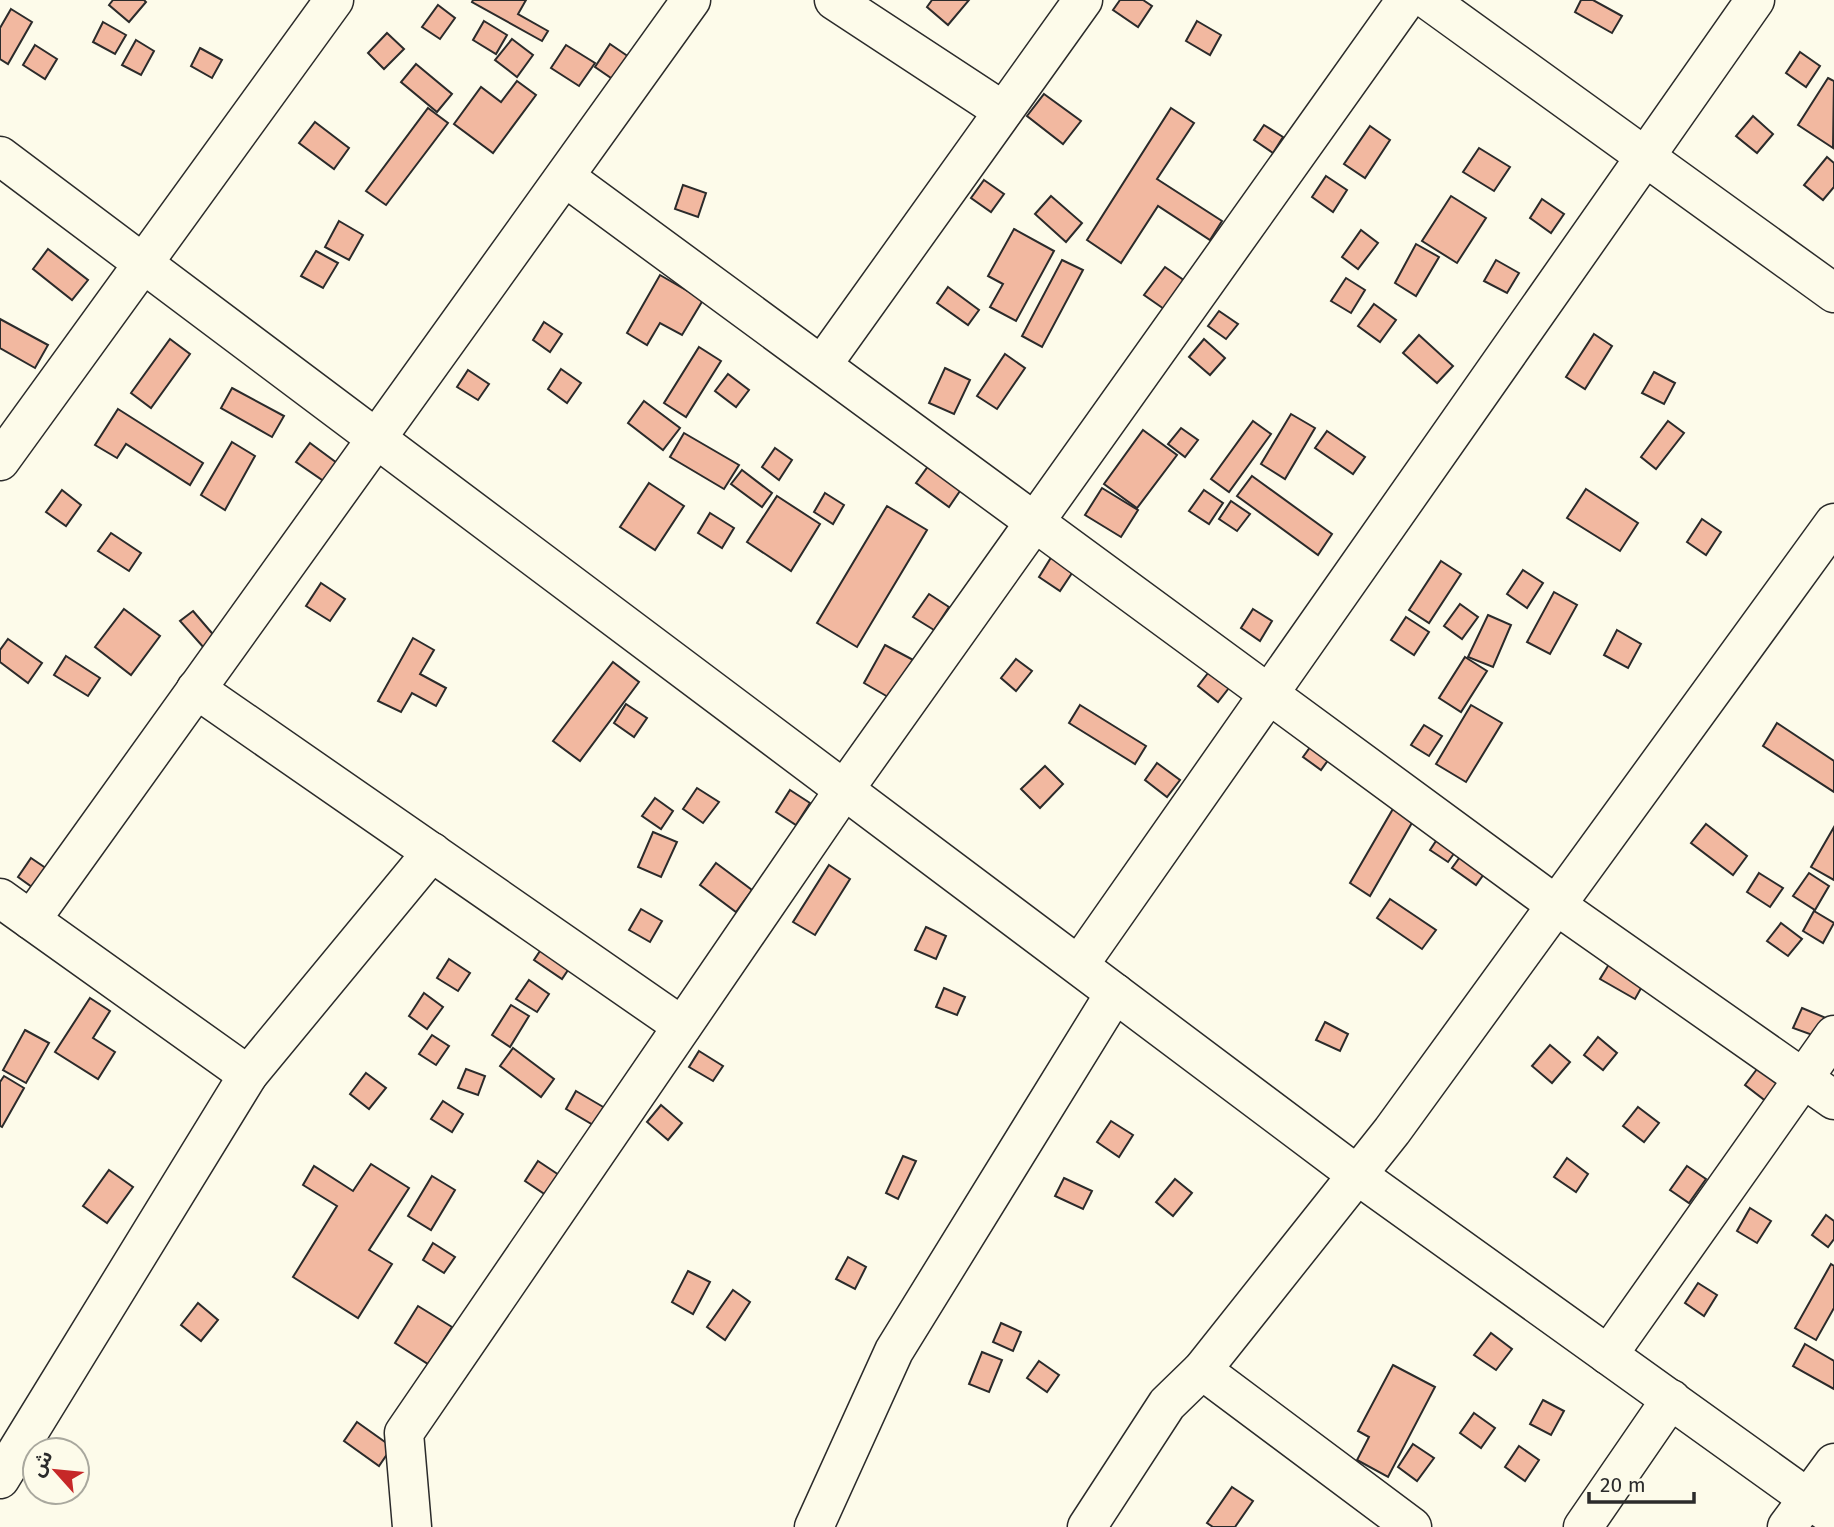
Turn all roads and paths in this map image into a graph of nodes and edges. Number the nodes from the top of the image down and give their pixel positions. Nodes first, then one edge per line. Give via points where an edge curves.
1 (334, 0) edge
2 (691, 0) edge
3 (834, 0) edge
4 (1083, 0) edge
5 (1406, 0) edge
6 (1428, 0) edge
7 (1755, 0) edge
8 (1003, 111) junction
9 (0, 156) edge
10 (1645, 157) junction
11 (565, 177) junction
12 (142, 263) junction
13 (1834, 293) edge
14 (822, 365) junction
15 (376, 439) junction
16 (0, 461) edge
17 (1034, 522) junction
18 (1834, 523) edge
19 (196, 689) junction
20 (1269, 694) junction
21 (844, 790) junction
22 (432, 852) junction
23 (0, 898) edge
24 (1556, 905) junction
25 (31, 920) junction
26 (1079, 965) junction
27 (1115, 993) junction
28 (682, 1026) junction
29 (1834, 1035) edge
30 (248, 1074) junction
31 (1803, 1078) junction
32 (1834, 1100) edge
33 (1356, 1174) junction
34 (1608, 1355) junction
35 (1202, 1370) junction
36 (1671, 1399) junction
37 (1834, 1463) edge
38 (0, 1479) edge
39 (1810, 1514) edge
40 (412, 1527) edge
41 (814, 1527) edge
42 (1087, 1527) edge
43 (1412, 1527) edge
44 (1584, 1527) edge

1 - 12 street
2 - 11 street
3 - 8 street
4 - 8 street
5 - 17 street
6 - 10 street
7 - 10 street
8 - 14 street
9 - 12 street
10 - 13 street
10 - 20 street
11 - 14 street
11 - 15 street
12 - 15 street
12 - 16 street
14 - 17 street
15 - 19 street
15 - 21 street
17 - 20 street
17 - 21 street
18 - 24 street
19 - 22 street
19 - 25 street
20 - 24 street
20 - 26 street
21 - 26 street
21 - 28 street
22 - 28 street
22 - 30 street
23 - 25 street
24 - 31 street
24 - 33 street
25 - 30 street
26 - 27 street
27 - 33 street
27 - 41 street via 894,1351
28 - 40 street via 404,1433
29 - 31 street
30 - 38 street
31 - 32 street
31 - 34 street
33 - 34 street
33 - 35 street
34 - 36 street
35 - 42 street via 1167,1404
35 - 43 street
36 - 39 street
36 - 44 street
37 - 39 street

